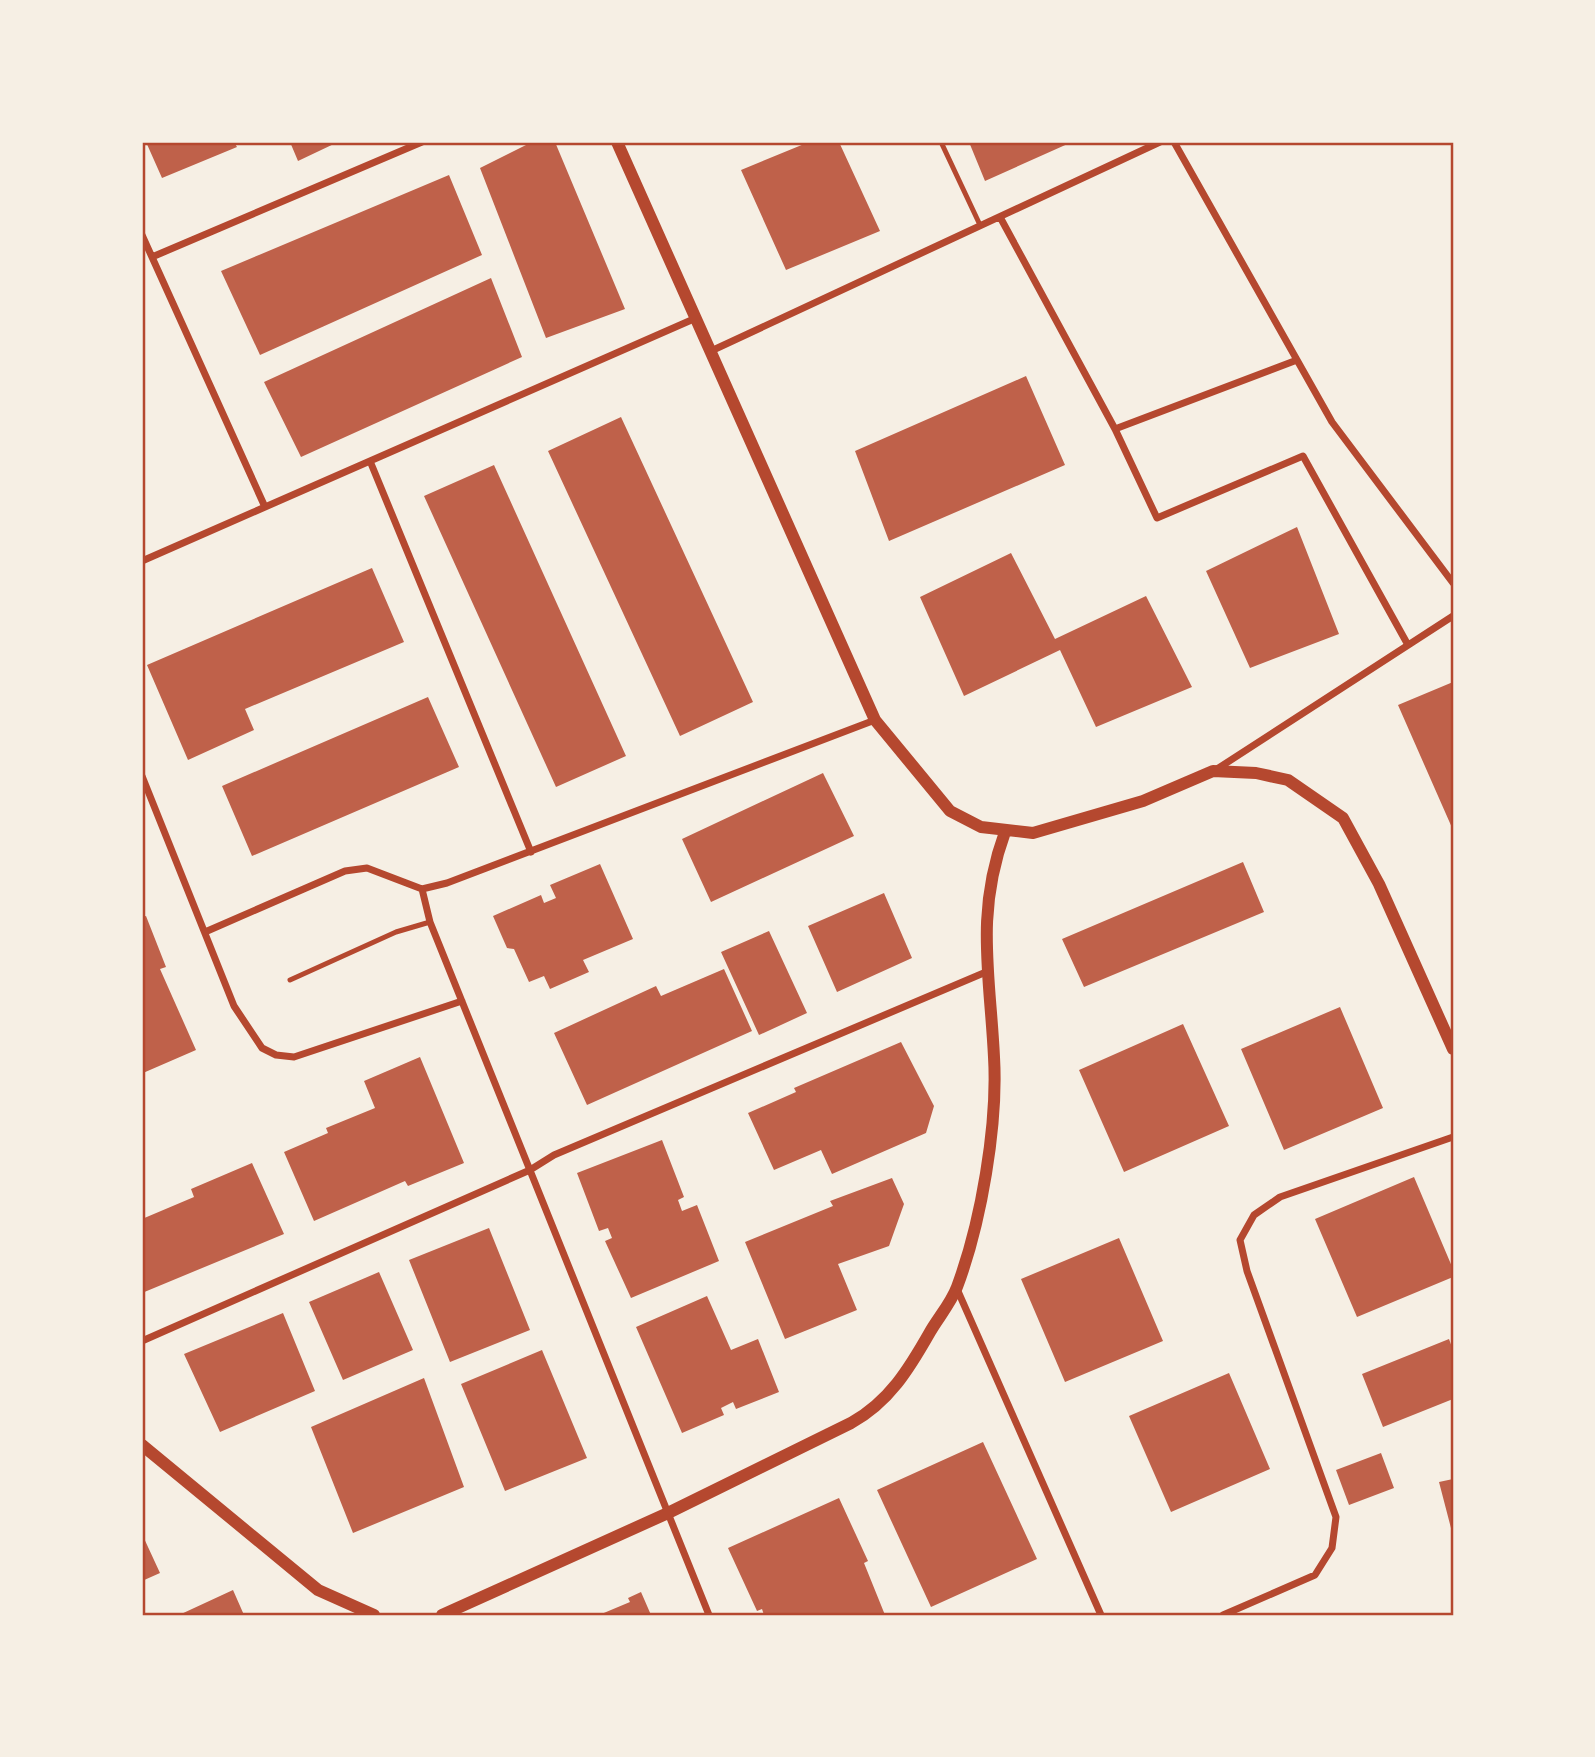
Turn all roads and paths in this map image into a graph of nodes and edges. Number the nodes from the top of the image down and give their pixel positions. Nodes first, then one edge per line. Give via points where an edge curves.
1 (422, 142) edge
2 (617, 142) edge
3 (941, 142) edge
4 (1160, 142) edge
5 (1174, 142) edge
6 (1000, 216) junction
7 (981, 225) junction
8 (142, 235) edge
9 (152, 257) junction
10 (696, 318) junction
11 (711, 351) junction
12 (1297, 360) junction
13 (1115, 429) junction
14 (370, 461) junction
15 (265, 507) junction
16 (142, 561) edge
17 (1453, 583) edge
18 (1453, 616) edge
19 (1408, 645) junction
20 (875, 720) junction
21 (1213, 771) junction
22 (142, 776) edge
23 (1005, 832) junction
24 (531, 852) junction
25 (422, 889) junction
26 (430, 922) junction
27 (205, 932) junction
28 (986, 972) junction
29 (290, 980) dead end
30 (462, 1001) junction
31 (1453, 1049) edge
32 (1453, 1137) edge
33 (530, 1170) junction
34 (957, 1289) junction
35 (142, 1341) edge
36 (142, 1445) edge
37 (668, 1513) junction
38 (374, 1615) edge
39 (442, 1615) edge
40 (709, 1615) edge
41 (1101, 1615) edge
42 (1223, 1615) edge

1 - 9 street
2 - 10 street
3 - 7 lane
4 - 6 street
5 - 12 street
6 - 7 street
6 - 13 street
7 - 11 street
8 - 9 street
9 - 15 street
10 - 11 street
10 - 14 street
11 - 20 street
12 - 13 street
12 - 17 street via 1332,422
13 - 19 street via 1157,518 1303,456
14 - 15 street
14 - 24 street
15 - 16 street
18 - 19 street
19 - 21 street
20 - 23 street via 950,811 981,827
20 - 24 street
21 - 23 street via 1143,801 1080,820 1033,833
21 - 31 street via 1288,780 1343,818 1379,884
22 - 27 street
23 - 28 street via 992,867 986,903
24 - 25 street
25 - 26 street
25 - 27 street via 367,868 345,871
26 - 29 lane via 396,932
26 - 30 street
27 - 30 street via 234,1006 253,1038 276,1055 294,1057
28 - 33 street
28 - 34 street via 995,1059 991,1139 984,1186
30 - 33 street
32 - 42 street via 1280,1197 1254,1215 1240,1240 1247,1271 1336,1517 1332,1548 1315,1575
33 - 35 street
33 - 37 street
34 - 37 street via 913,1362 872,1412
34 - 41 street
36 - 38 street via 318,1590
37 - 39 street
37 - 40 street

